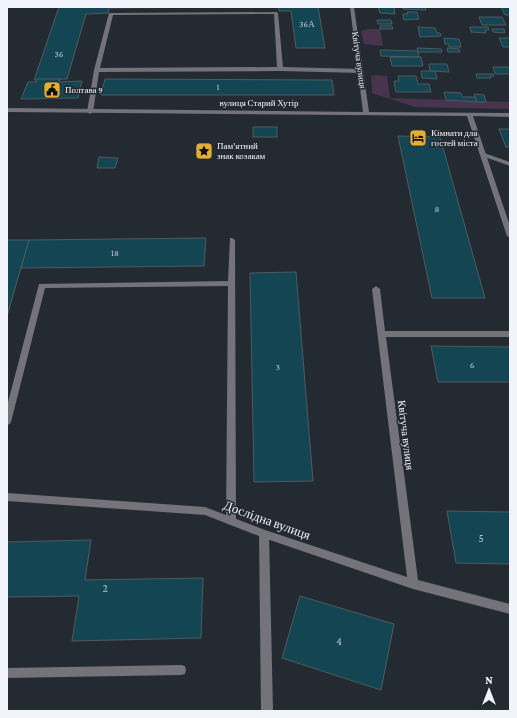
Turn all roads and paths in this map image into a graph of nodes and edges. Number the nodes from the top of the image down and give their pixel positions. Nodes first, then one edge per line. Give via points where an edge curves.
1 (352, 7) edge
2 (280, 69) junction
3 (97, 70) junction
4 (361, 71) junction
5 (7, 110) edge
6 (90, 112) junction
7 (366, 113) junction
8 (469, 114) junction
9 (510, 115) edge
10 (484, 155) junction
11 (510, 164) edge
12 (510, 236) edge
13 (232, 240) dead end
14 (232, 283) junction
15 (376, 289) dead end
16 (382, 334) junction
17 (510, 334) edge
18 (7, 422) edge
19 (7, 497) edge
20 (231, 521) junction
21 (264, 534) junction
22 (413, 584) junction
23 (510, 609) edge
24 (181, 670) dead end
25 (7, 673) edge
26 (267, 711) edge

1 - 4 street, Квітуча вулиця
2 - 3 street
2 - 3 street via 276,13 111,14
2 - 4 street
3 - 6 street
4 - 7 street, Квітуча вулиця
5 - 6 street, вулиця Старий Хутір
6 - 7 street, вулиця Старий Хутір
7 - 8 street, вулиця Старий Хутір
8 - 9 street, вулиця Старий Хутір
8 - 10 street
10 - 11 street
10 - 12 street
13 - 14 street
14 - 18 street via 42,286
14 - 20 street
15 - 16 street, Квітуча вулиця
16 - 17 street
16 - 22 street, Квітуча вулиця
19 - 20 street, Дослідна вулиця via 204,511
20 - 21 street, Дослідна вулиця
21 - 22 street, Дослідна вулиця
21 - 26 street
22 - 23 street, Дослідна вулиця
24 - 25 street

